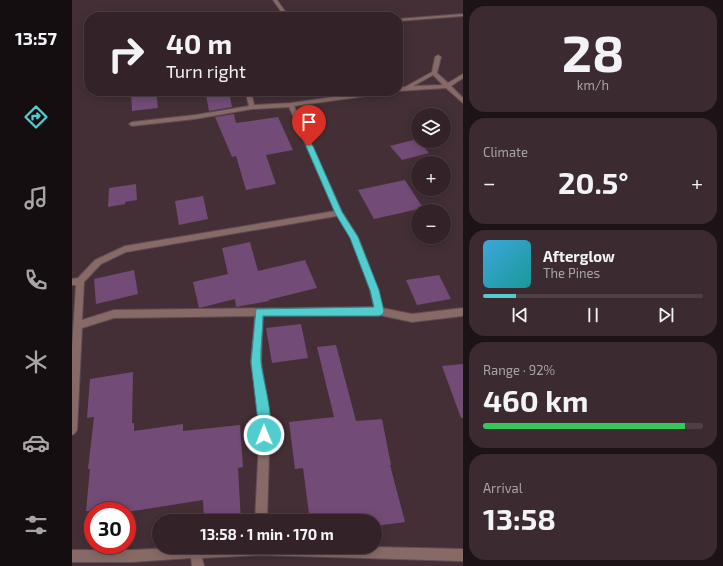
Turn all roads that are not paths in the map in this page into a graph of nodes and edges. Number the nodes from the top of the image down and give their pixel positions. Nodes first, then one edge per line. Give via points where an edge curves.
1 (275, 0) edge
2 (283, 12) edge
3 (463, 15) edge
4 (403, 20) edge
5 (438, 57) dead end
6 (434, 73) junction
7 (463, 76) edge
8 (447, 86) junction
9 (406, 88) junction
10 (403, 89) edge
11 (249, 96) edge
12 (354, 96) edge
13 (463, 101) edge
14 (292, 105) junction
15 (252, 107) junction
16 (132, 124) dead end
17 (339, 213) junction
18 (76, 282) edge
19 (379, 311) junction
20 (259, 312) junction
21 (463, 312) edge
22 (78, 325) junction
23 (72, 430) edge
24 (261, 514) edge
25 (382, 552) edge
26 (196, 554) joint
27 (463, 555) edge
28 (72, 556) edge
29 (198, 566) edge

1 - 2 street
3 - 4 street
5 - 6 street
6 - 8 street
6 - 9 street
7 - 8 street
8 - 9 street
8 - 13 street
9 - 10 street
11 - 15 street
12 - 14 street
14 - 15 street
14 - 17 street
15 - 16 street
17 - 18 street via 125,249 98,262
17 - 19 street via 354,237
18 - 22 street
19 - 20 street
19 - 21 street via 412,318
20 - 22 street via 114,314
20 - 24 street via 256,362 265,420
22 - 23 street
25 - 27 street
26 - 28 street
26 - 29 street

